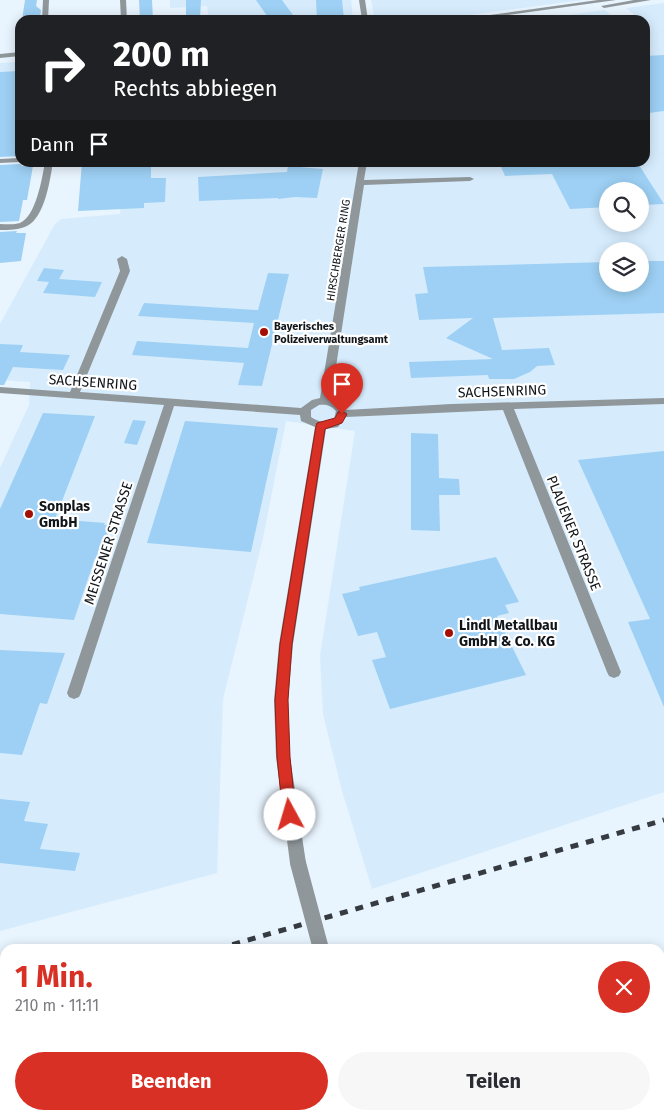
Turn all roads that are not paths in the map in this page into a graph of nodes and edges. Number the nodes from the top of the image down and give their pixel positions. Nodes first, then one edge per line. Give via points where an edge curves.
1 (46, 0) edge
2 (123, 0) edge
3 (362, 0) edge
4 (612, 0) edge
5 (648, 0) edge
6 (45, 15) edge
7 (124, 15) edge
8 (364, 15) edge
9 (496, 15) edge
10 (533, 15) edge
11 (15, 54) edge
12 (0, 56) edge
13 (15, 160) edge
14 (0, 161) edge
15 (48, 167) edge
16 (362, 167) edge
17 (470, 179) dead end
18 (360, 182) junction
19 (0, 227) edge
20 (122, 259) dead end
21 (0, 390) edge
22 (73, 396) junction
23 (325, 401) junction
24 (664, 401) edge
25 (170, 402) junction
26 (507, 406) junction
27 (304, 412) junction
28 (342, 414) junction
29 (321, 426) junction
30 (614, 672) dead end
31 (74, 693) dead end
32 (320, 944) edge

1 - 6 street
2 - 7 street
3 - 8 street
4 - 9 street
5 - 10 street
11 - 12 street
13 - 14 street
15 - 19 street via 30,221
16 - 18 street, HIRSCHBERGER RING
17 - 18 street
18 - 23 street, HIRSCHBERGER RING
20 - 22 street via 124,271
21 - 22 street, SACHSENRING
22 - 25 street, SACHSENRING
23 - 27 street via 310,404
23 - 28 street via 337,405
24 - 26 street, SACHSENRING
25 - 27 street, SACHSENRING
25 - 31 street, MEISSENER STRASSE
26 - 28 street, SACHSENRING
26 - 30 street, PLAUENER STRASSE
27 - 29 street via 309,422
28 - 29 street via 331,425
29 - 32 street, bridge via 287,636 281,700 290,815 298,863

